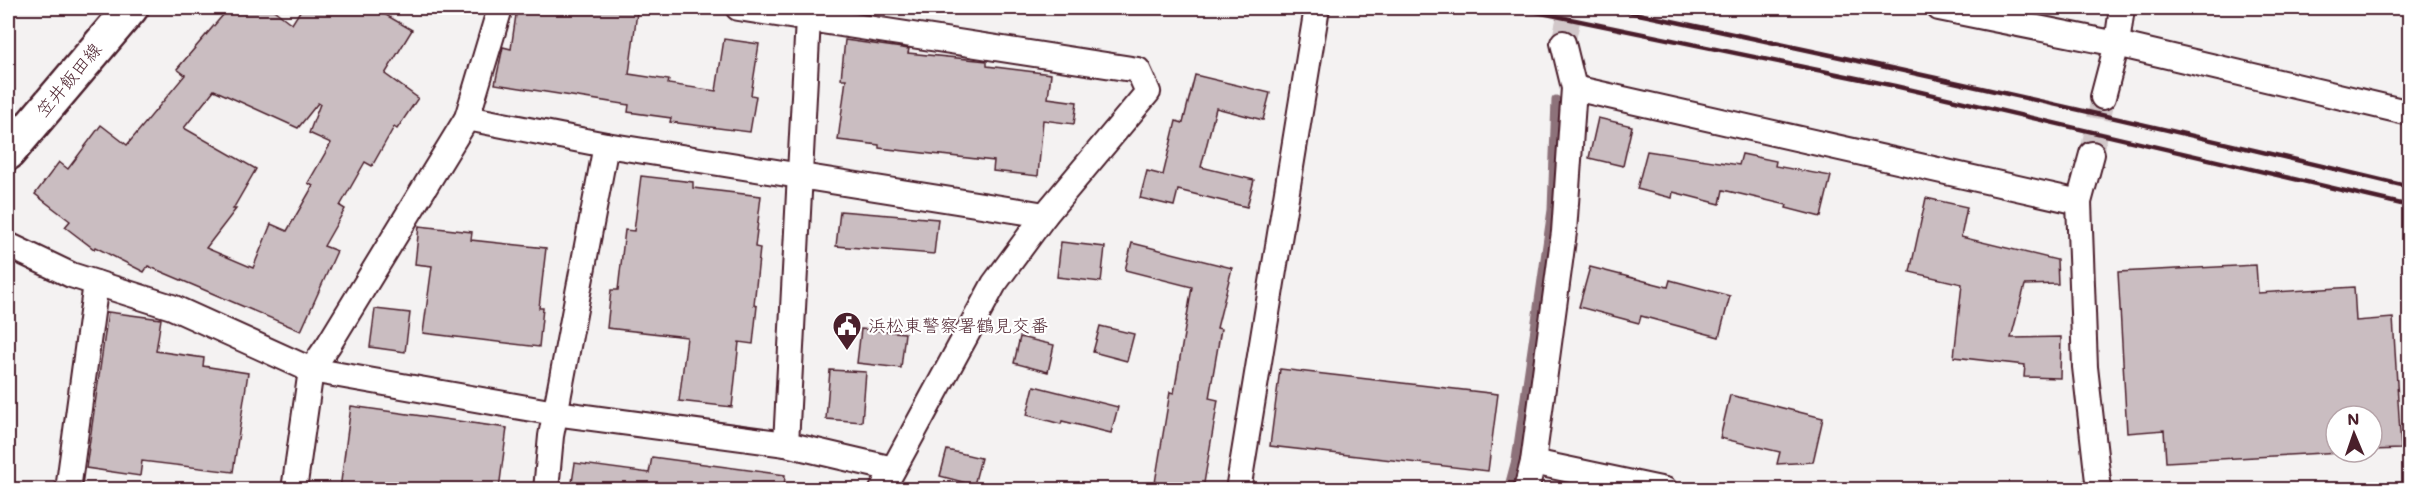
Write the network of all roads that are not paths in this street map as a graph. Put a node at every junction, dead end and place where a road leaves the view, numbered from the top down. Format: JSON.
{"nodes":[{"id":1,"x":131,"y":8,"type":"edge"},
{"id":2,"x":500,"y":8,"type":"edge"},
{"id":3,"x":738,"y":8,"type":"edge"},
{"id":4,"x":1317,"y":8,"type":"edge"},
{"id":5,"x":1939,"y":8,"type":"edge"},
{"id":6,"x":2122,"y":8,"type":"edge"},
{"id":7,"x":808,"y":19,"type":"junction"},
{"id":8,"x":1563,"y":43,"type":"tunnel mouth"},
{"id":9,"x":2117,"y":44,"type":"junction"},
{"id":10,"x":1574,"y":88,"type":"junction"},
{"id":11,"x":2103,"y":97,"type":"tunnel mouth"},
{"id":12,"x":2409,"y":113,"type":"edge"},
{"id":13,"x":467,"y":118,"type":"junction"},
{"id":14,"x":606,"y":145,"type":"junction"},
{"id":15,"x":8,"y":153,"type":"edge"},
{"id":16,"x":2092,"y":154,"type":"tunnel mouth"},
{"id":17,"x":799,"y":175,"type":"junction"},
{"id":18,"x":2079,"y":202,"type":"junction"},
{"id":19,"x":1045,"y":214,"type":"junction"},
{"id":20,"x":8,"y":245,"type":"edge"},
{"id":21,"x":96,"y":283,"type":"junction"},
{"id":22,"x":311,"y":370,"type":"junction"},
{"id":23,"x":555,"y":413,"type":"junction"},
{"id":24,"x":786,"y":444,"type":"junction"},
{"id":25,"x":1533,"y":462,"type":"junction"},
{"id":26,"x":887,"y":479,"type":"edge"},
{"id":27,"x":68,"y":489,"type":"edge"},
{"id":28,"x":294,"y":489,"type":"edge"},
{"id":29,"x":546,"y":489,"type":"edge"},
{"id":30,"x":1238,"y":489,"type":"edge"},
{"id":31,"x":1526,"y":489,"type":"edge"},
{"id":32,"x":1665,"y":489,"type":"edge"},
{"id":33,"x":2099,"y":489,"type":"edge"}],
"edges":[{"from":1,"to":15,"type":"main road","name":"笠井飯田線"},
{"from":2,"to":13,"type":"street"},
{"from":3,"to":7,"type":"street"},
{"from":4,"to":30,"type":"street"},
{"from":5,"to":9,"type":"street"},
{"from":6,"to":9,"type":"street"},
{"from":7,"to":17,"type":"street"},
{"from":7,"to":19,"type":"street"},
{"from":8,"to":10,"type":"street"},
{"from":9,"to":11,"type":"street"},
{"from":9,"to":12,"type":"street"},
{"from":10,"to":18,"type":"street"},
{"from":10,"to":25,"type":"street"},
{"from":13,"to":14,"type":"street"},
{"from":13,"to":22,"type":"street"},
{"from":14,"to":17,"type":"street"},
{"from":14,"to":23,"type":"street"},
{"from":16,"to":18,"type":"street"},
{"from":17,"to":19,"type":"street"},
{"from":17,"to":24,"type":"street"},
{"from":18,"to":33,"type":"street"},
{"from":19,"to":26,"type":"street"},
{"from":20,"to":21,"type":"street"},
{"from":21,"to":22,"type":"street"},
{"from":21,"to":27,"type":"street"},
{"from":22,"to":23,"type":"street"},
{"from":22,"to":28,"type":"street"},
{"from":23,"to":24,"type":"street"},
{"from":23,"to":29,"type":"street"},
{"from":24,"to":26,"type":"street"},
{"from":25,"to":31,"type":"street"},
{"from":25,"to":32,"type":"street"}]}
